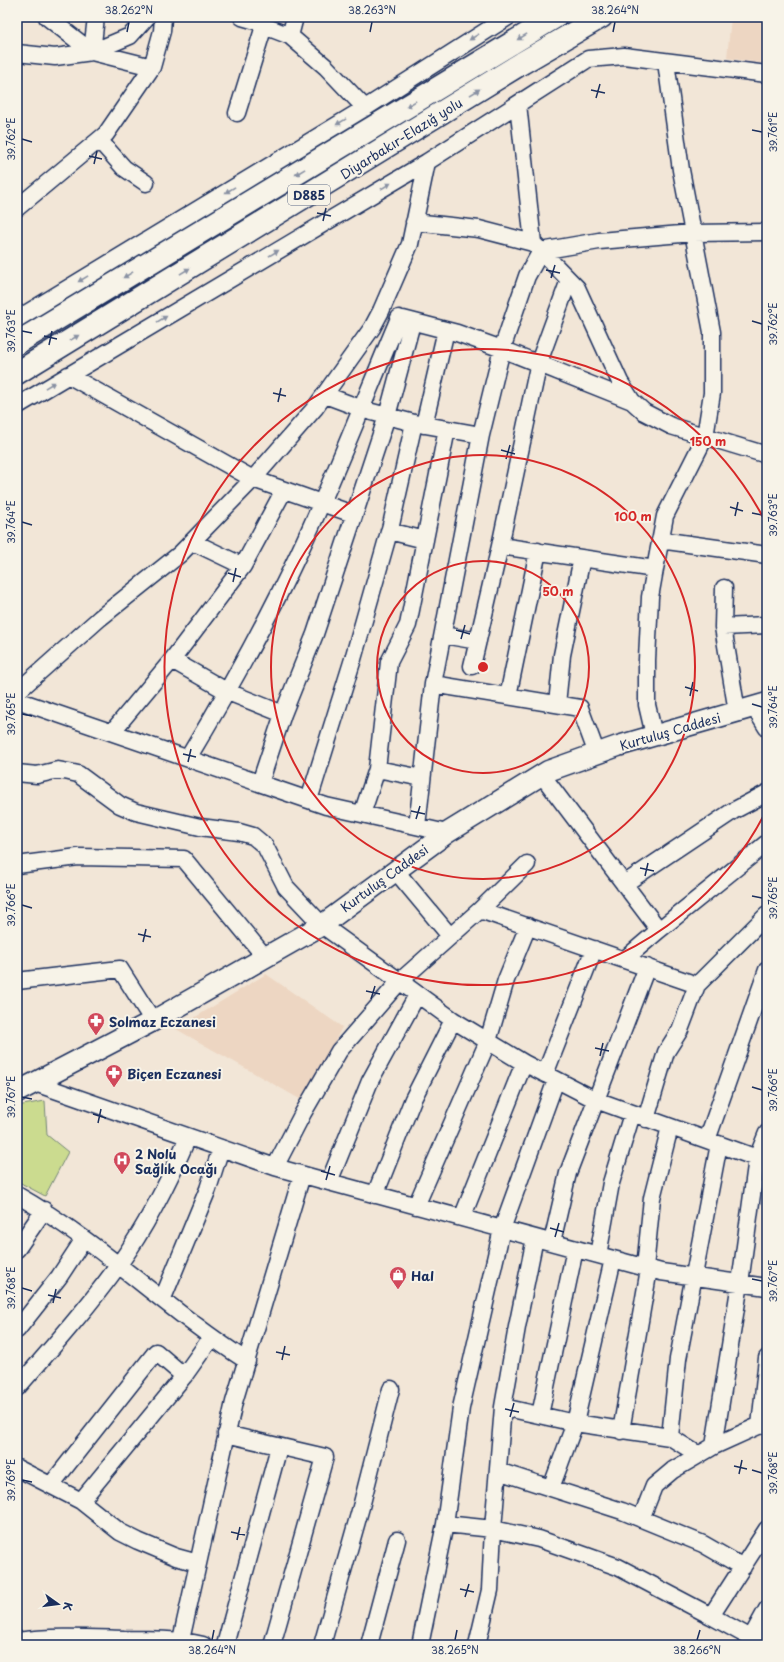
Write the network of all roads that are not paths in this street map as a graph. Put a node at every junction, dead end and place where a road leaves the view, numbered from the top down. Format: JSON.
{"nodes":[{"id":1,"x":47,"y":17,"type":"edge"},
{"id":2,"x":96,"y":17,"type":"edge"},
{"id":3,"x":147,"y":17,"type":"edge"},
{"id":4,"x":163,"y":17,"type":"edge"},
{"id":5,"x":242,"y":17,"type":"edge"},
{"id":6,"x":295,"y":17,"type":"edge"},
{"id":7,"x":508,"y":17,"type":"edge"},
{"id":8,"x":555,"y":17,"type":"edge"},
{"id":9,"x":601,"y":17,"type":"edge"},
{"id":10,"x":264,"y":26,"type":"junction"},
{"id":11,"x":290,"y":36,"type":"junction"},
{"id":12,"x":92,"y":52,"type":"junction"},
{"id":13,"x":17,"y":53,"type":"edge"},
{"id":14,"x":666,"y":62,"type":"junction"},
{"id":15,"x":152,"y":67,"type":"junction"},
{"id":16,"x":767,"y":74,"type":"edge"},
{"id":17,"x":518,"y":104,"type":"junction"},
{"id":18,"x":365,"y":108,"type":"junction"},
{"id":19,"x":237,"y":113,"type":"dead end"},
{"id":20,"x":99,"y":140,"type":"junction"},
{"id":21,"x":427,"y":162,"type":"junction"},
{"id":22,"x":146,"y":183,"type":"dead end"},
{"id":23,"x":17,"y":208,"type":"edge"},
{"id":24,"x":414,"y":222,"type":"junction"},
{"id":25,"x":767,"y":232,"type":"edge"},
{"id":26,"x":693,"y":233,"type":"junction"},
{"id":27,"x":537,"y":247,"type":"junction"},
{"id":28,"x":569,"y":280,"type":"junction"},
{"id":29,"x":381,"y":311,"type":"junction"},
{"id":30,"x":17,"y":319,"type":"edge"},
{"id":31,"x":405,"y":320,"type":"junction"},
{"id":32,"x":446,"y":330,"type":"junction"},
{"id":33,"x":17,"y":342,"type":"edge"},
{"id":34,"x":502,"y":349,"type":"junction"},
{"id":35,"x":538,"y":362,"type":"junction"},
{"id":36,"x":17,"y":373,"type":"edge"},
{"id":37,"x":68,"y":375,"type":"junction"},
{"id":38,"x":325,"y":395,"type":"junction"},
{"id":39,"x":632,"y":401,"type":"junction"},
{"id":40,"x":17,"y":406,"type":"edge"},
{"id":41,"x":361,"y":409,"type":"junction"},
{"id":42,"x":386,"y":416,"type":"junction"},
{"id":43,"x":419,"y":424,"type":"junction"},
{"id":44,"x":447,"y":429,"type":"junction"},
{"id":45,"x":481,"y":435,"type":"junction"},
{"id":46,"x":705,"y":437,"type":"junction"},
{"id":47,"x":767,"y":455,"type":"edge"},
{"id":48,"x":253,"y":479,"type":"junction"},
{"id":49,"x":284,"y":490,"type":"junction"},
{"id":50,"x":320,"y":503,"type":"junction"},
{"id":51,"x":353,"y":514,"type":"junction"},
{"id":52,"x":389,"y":531,"type":"junction"},
{"id":53,"x":425,"y":540,"type":"junction"},
{"id":54,"x":660,"y":540,"type":"junction"},
{"id":55,"x":193,"y":542,"type":"junction"},
{"id":56,"x":500,"y":546,"type":"junction"},
{"id":57,"x":538,"y":551,"type":"junction"},
{"id":58,"x":767,"y":555,"type":"edge"},
{"id":59,"x":582,"y":558,"type":"junction"},
{"id":60,"x":243,"y":566,"type":"junction"},
{"id":61,"x":655,"y":569,"type":"junction"},
{"id":62,"x":724,"y":588,"type":"dead end"},
{"id":63,"x":767,"y":625,"type":"edge"},
{"id":64,"x":723,"y":627,"type":"junction"},
{"id":65,"x":443,"y":635,"type":"junction"},
{"id":66,"x":478,"y":641,"type":"junction"},
{"id":67,"x":172,"y":660,"type":"junction"},
{"id":68,"x":472,"y":666,"type":"dead end"},
{"id":69,"x":434,"y":684,"type":"junction"},
{"id":70,"x":17,"y":692,"type":"edge"},
{"id":71,"x":228,"y":692,"type":"junction"},
{"id":72,"x":508,"y":696,"type":"junction"},
{"id":73,"x":17,"y":700,"type":"edge"},
{"id":74,"x":557,"y":704,"type":"junction"},
{"id":75,"x":753,"y":707,"type":"edge"},
{"id":76,"x":283,"y":714,"type":"junction"},
{"id":77,"x":767,"y":728,"type":"edge"},
{"id":78,"x":112,"y":732,"type":"junction"},
{"id":79,"x":654,"y":735,"type":"junction"},
{"id":80,"x":597,"y":754,"type":"junction"},
{"id":81,"x":188,"y":758,"type":"junction"},
{"id":82,"x":377,"y":769,"type":"junction"},
{"id":83,"x":17,"y":773,"type":"edge"},
{"id":84,"x":542,"y":775,"type":"junction"},
{"id":85,"x":422,"y":778,"type":"junction"},
{"id":86,"x":260,"y":783,"type":"junction"},
{"id":87,"x":767,"y":792,"type":"edge"},
{"id":88,"x":309,"y":800,"type":"junction"},
{"id":89,"x":362,"y":814,"type":"junction"},
{"id":90,"x":417,"y":826,"type":"junction"},
{"id":91,"x":447,"y":832,"type":"junction"},
{"id":92,"x":767,"y":844,"type":"edge"},
{"id":93,"x":527,"y":864,"type":"dead end"},
{"id":94,"x":17,"y":865,"type":"edge"},
{"id":95,"x":395,"y":870,"type":"junction"},
{"id":96,"x":624,"y":884,"type":"junction"},
{"id":97,"x":480,"y":910,"type":"junction"},
{"id":98,"x":767,"y":915,"type":"edge"},
{"id":99,"x":322,"y":925,"type":"junction"},
{"id":100,"x":528,"y":926,"type":"junction"},
{"id":101,"x":659,"y":930,"type":"junction"},
{"id":102,"x":450,"y":936,"type":"junction"},
{"id":103,"x":594,"y":949,"type":"junction"},
{"id":104,"x":265,"y":957,"type":"junction"},
{"id":105,"x":625,"y":959,"type":"junction"},
{"id":106,"x":647,"y":967,"type":"junction"},
{"id":107,"x":767,"y":970,"type":"edge"},
{"id":108,"x":17,"y":981,"type":"edge"},
{"id":109,"x":399,"y":982,"type":"junction"},
{"id":110,"x":697,"y":985,"type":"junction"},
{"id":111,"x":417,"y":995,"type":"junction"},
{"id":112,"x":153,"y":1020,"type":"junction"},
{"id":113,"x":453,"y":1020,"type":"junction"},
{"id":114,"x":488,"y":1041,"type":"junction"},
{"id":115,"x":524,"y":1063,"type":"junction"},
{"id":116,"x":551,"y":1077,"type":"junction"},
{"id":117,"x":34,"y":1083,"type":"junction"},
{"id":118,"x":17,"y":1092,"type":"edge"},
{"id":119,"x":596,"y":1100,"type":"junction"},
{"id":120,"x":639,"y":1116,"type":"junction"},
{"id":121,"x":670,"y":1127,"type":"junction"},
{"id":122,"x":767,"y":1133,"type":"edge"},
{"id":123,"x":188,"y":1137,"type":"junction"},
{"id":124,"x":713,"y":1142,"type":"junction"},
{"id":125,"x":221,"y":1148,"type":"junction"},
{"id":126,"x":762,"y":1159,"type":"edge"},
{"id":127,"x":275,"y":1167,"type":"junction"},
{"id":128,"x":302,"y":1175,"type":"junction"},
{"id":129,"x":329,"y":1182,"type":"junction"},
{"id":130,"x":17,"y":1195,"type":"edge"},
{"id":131,"x":375,"y":1195,"type":"junction"},
{"id":132,"x":416,"y":1206,"type":"junction"},
{"id":133,"x":44,"y":1210,"type":"junction"},
{"id":134,"x":462,"y":1218,"type":"junction"},
{"id":135,"x":502,"y":1229,"type":"junction"},
{"id":136,"x":535,"y":1238,"type":"junction"},
{"id":137,"x":84,"y":1239,"type":"junction"},
{"id":138,"x":552,"y":1242,"type":"junction"},
{"id":139,"x":17,"y":1249,"type":"edge"},
{"id":140,"x":575,"y":1249,"type":"junction"},
{"id":141,"x":606,"y":1257,"type":"junction"},
{"id":142,"x":119,"y":1264,"type":"junction"},
{"id":143,"x":647,"y":1268,"type":"junction"},
{"id":144,"x":693,"y":1276,"type":"junction"},
{"id":145,"x":740,"y":1283,"type":"junction"},
{"id":146,"x":767,"y":1287,"type":"edge"},
{"id":147,"x":162,"y":1298,"type":"junction"},
{"id":148,"x":17,"y":1330,"type":"edge"},
{"id":149,"x":211,"y":1338,"type":"junction"},
{"id":150,"x":767,"y":1358,"type":"edge"},
{"id":151,"x":247,"y":1360,"type":"junction"},
{"id":152,"x":184,"y":1376,"type":"junction"},
{"id":153,"x":17,"y":1388,"type":"edge"},
{"id":154,"x":391,"y":1388,"type":"dead end"},
{"id":155,"x":503,"y":1407,"type":"junction"},
{"id":156,"x":540,"y":1415,"type":"junction"},
{"id":157,"x":575,"y":1423,"type":"junction"},
{"id":158,"x":763,"y":1424,"type":"edge"},
{"id":159,"x":621,"y":1431,"type":"junction"},
{"id":160,"x":226,"y":1434,"type":"junction"},
{"id":161,"x":670,"y":1437,"type":"junction"},
{"id":162,"x":714,"y":1446,"type":"junction"},
{"id":163,"x":279,"y":1447,"type":"junction"},
{"id":164,"x":699,"y":1455,"type":"junction"},
{"id":165,"x":17,"y":1468,"type":"edge"},
{"id":166,"x":498,"y":1471,"type":"junction"},
{"id":167,"x":51,"y":1485,"type":"junction"},
{"id":168,"x":551,"y":1488,"type":"junction"},
{"id":169,"x":81,"y":1501,"type":"junction"},
{"id":170,"x":640,"y":1519,"type":"junction"},
{"id":171,"x":445,"y":1524,"type":"junction"},
{"id":172,"x":493,"y":1529,"type":"junction"},
{"id":173,"x":767,"y":1529,"type":"edge"},
{"id":174,"x":397,"y":1540,"type":"dead end"},
{"id":175,"x":198,"y":1563,"type":"junction"},
{"id":176,"x":743,"y":1567,"type":"junction"},
{"id":177,"x":767,"y":1609,"type":"edge"},
{"id":178,"x":711,"y":1616,"type":"junction"},
{"id":179,"x":181,"y":1640,"type":"junction"},
{"id":180,"x":69,"y":1641,"type":"edge"},
{"id":181,"x":20,"y":1642,"type":"edge"},
{"id":182,"x":161,"y":1642,"type":"edge"},
{"id":183,"x":758,"y":1642,"type":"edge"},
{"id":184,"x":203,"y":1645,"type":"edge"},
{"id":185,"x":225,"y":1645,"type":"edge"},
{"id":186,"x":272,"y":1645,"type":"edge"},
{"id":187,"x":322,"y":1645,"type":"edge"},
{"id":188,"x":369,"y":1645,"type":"edge"},
{"id":189,"x":420,"y":1645,"type":"edge"},
{"id":190,"x":477,"y":1645,"type":"edge"}],
"edges":[{"from":1,"to":12,"type":"street"},
{"from":2,"to":12,"type":"street"},
{"from":3,"to":12,"type":"street"},
{"from":4,"to":15,"type":"street"},
{"from":5,"to":10,"type":"street"},
{"from":6,"to":11,"type":"street"},
{"from":7,"to":18,"type":"street","one_way":true},
{"from":8,"to":33,"type":"highway","name":"Diyarbakır-Elazığ yolu","number":"D885","one_way":true},
{"from":36,"to":9,"type":"highway","name":"Diyarbakır-Elazığ yolu","number":"D885","one_way":true},
{"from":10,"to":11,"type":"street"},
{"from":10,"to":19,"type":"street"},
{"from":11,"to":18,"type":"street"},
{"from":12,"to":13,"type":"street"},
{"from":12,"to":15,"type":"street"},
{"from":14,"to":16,"type":"street"},
{"from":14,"to":17,"type":"street"},
{"from":14,"to":26,"type":"street"},
{"from":15,"to":20,"type":"street"},
{"from":17,"to":21,"type":"street"},
{"from":17,"to":27,"type":"street"},
{"from":18,"to":30,"type":"street","one_way":true},
{"from":20,"to":22,"type":"street"},
{"from":20,"to":23,"type":"street"},
{"from":21,"to":24,"type":"street"},
{"from":37,"to":21,"type":"street","one_way":true},
{"from":24,"to":27,"type":"street"},
{"from":24,"to":29,"type":"street"},
{"from":25,"to":26,"type":"street"},
{"from":26,"to":27,"type":"street"},
{"from":26,"to":46,"type":"street"},
{"from":27,"to":28,"type":"street"},
{"from":27,"to":34,"type":"street"},
{"from":28,"to":35,"type":"street"},
{"from":28,"to":39,"type":"street"},
{"from":29,"to":31,"type":"street"},
{"from":29,"to":38,"type":"street"},
{"from":31,"to":32,"type":"street"},
{"from":31,"to":41,"type":"street"},
{"from":31,"to":42,"type":"street"},
{"from":32,"to":34,"type":"street"},
{"from":32,"to":43,"type":"street"},
{"from":34,"to":35,"type":"street"},
{"from":34,"to":45,"type":"street"},
{"from":35,"to":39,"type":"street"},
{"from":35,"to":56,"type":"street"},
{"from":40,"to":37,"type":"street","one_way":true},
{"from":37,"to":48,"type":"street"},
{"from":38,"to":41,"type":"street"},
{"from":38,"to":48,"type":"street"},
{"from":39,"to":46,"type":"street"},
{"from":41,"to":42,"type":"street"},
{"from":41,"to":50,"type":"street"},
{"from":42,"to":43,"type":"street"},
{"from":42,"to":51,"type":"street"},
{"from":43,"to":44,"type":"street"},
{"from":43,"to":52,"type":"street"},
{"from":44,"to":45,"type":"street"},
{"from":44,"to":53,"type":"street"},
{"from":45,"to":65,"type":"street"},
{"from":46,"to":47,"type":"street"},
{"from":46,"to":54,"type":"street"},
{"from":48,"to":49,"type":"street"},
{"from":48,"to":55,"type":"street"},
{"from":49,"to":50,"type":"street"},
{"from":49,"to":60,"type":"street"},
{"from":50,"to":51,"type":"street"},
{"from":50,"to":71,"type":"street"},
{"from":51,"to":76,"type":"street"},
{"from":52,"to":53,"type":"street"},
{"from":52,"to":88,"type":"street"},
{"from":53,"to":82,"type":"street"},
{"from":54,"to":58,"type":"street"},
{"from":54,"to":61,"type":"street"},
{"from":55,"to":60,"type":"street"},
{"from":55,"to":70,"type":"street"},
{"from":56,"to":57,"type":"street"},
{"from":56,"to":66,"type":"street"},
{"from":57,"to":59,"type":"street"},
{"from":57,"to":72,"type":"street"},
{"from":59,"to":61,"type":"street"},
{"from":59,"to":74,"type":"street"},
{"from":60,"to":67,"type":"street"},
{"from":61,"to":79,"type":"street"},
{"from":62,"to":64,"type":"street"},
{"from":63,"to":64,"type":"street"},
{"from":64,"to":75,"type":"street"},
{"from":65,"to":66,"type":"street"},
{"from":65,"to":69,"type":"street"},
{"from":66,"to":68,"type":"street"},
{"from":67,"to":71,"type":"street"},
{"from":67,"to":78,"type":"street"},
{"from":69,"to":72,"type":"street"},
{"from":69,"to":85,"type":"street"},
{"from":71,"to":76,"type":"street"},
{"from":71,"to":81,"type":"street"},
{"from":72,"to":74,"type":"street"},
{"from":73,"to":78,"type":"street"},
{"from":74,"to":80,"type":"street"},
{"from":75,"to":77,"type":"street"},
{"from":75,"to":79,"type":"main road","name":"Kurtuluş Caddesi"},
{"from":76,"to":86,"type":"street"},
{"from":78,"to":81,"type":"street"},
{"from":79,"to":80,"type":"main road","name":"Kurtuluş Caddesi"},
{"from":80,"to":84,"type":"main road","name":"Kurtuluş Caddesi"},
{"from":81,"to":86,"type":"street"},
{"from":82,"to":85,"type":"street"},
{"from":82,"to":89,"type":"street"},
{"from":83,"to":99,"type":"street"},
{"from":84,"to":91,"type":"main road","name":"Kurtuluş Caddesi"},
{"from":84,"to":96,"type":"street"},
{"from":85,"to":90,"type":"street"},
{"from":86,"to":88,"type":"street"},
{"from":87,"to":96,"type":"street"},
{"from":88,"to":89,"type":"street"},
{"from":89,"to":90,"type":"street"},
{"from":90,"to":91,"type":"street"},
{"from":91,"to":95,"type":"main road","name":"Kurtuluş Caddesi"},
{"from":92,"to":101,"type":"street"},
{"from":93,"to":97,"type":"street"},
{"from":94,"to":104,"type":"street"},
{"from":95,"to":99,"type":"main road","name":"Kurtuluş Caddesi"},
{"from":95,"to":102,"type":"street"},
{"from":96,"to":101,"type":"street"},
{"from":97,"to":100,"type":"street"},
{"from":97,"to":102,"type":"street"},
{"from":98,"to":110,"type":"street"},
{"from":99,"to":104,"type":"main road","name":"Kurtuluş Caddesi"},
{"from":99,"to":109,"type":"street"},
{"from":100,"to":103,"type":"street"},
{"from":100,"to":114,"type":"street"},
{"from":101,"to":105,"type":"street"},
{"from":102,"to":109,"type":"street"},
{"from":103,"to":105,"type":"street"},
{"from":103,"to":116,"type":"street"},
{"from":104,"to":112,"type":"main road","name":"Kurtuluş Caddesi"},
{"from":105,"to":106,"type":"street"},
{"from":106,"to":110,"type":"street"},
{"from":106,"to":119,"type":"street"},
{"from":107,"to":124,"type":"street"},
{"from":108,"to":112,"type":"street"},
{"from":109,"to":111,"type":"street"},
{"from":109,"to":127,"type":"street"},
{"from":110,"to":120,"type":"street"},
{"from":111,"to":113,"type":"street"},
{"from":111,"to":129,"type":"street"},
{"from":112,"to":117,"type":"main road","name":"Kurtuluş Caddesi"},
{"from":113,"to":114,"type":"street"},
{"from":113,"to":131,"type":"street"},
{"from":114,"to":115,"type":"street"},
{"from":114,"to":132,"type":"street"},
{"from":115,"to":116,"type":"street"},
{"from":115,"to":134,"type":"street"},
{"from":116,"to":119,"type":"street"},
{"from":116,"to":135,"type":"street"},
{"from":117,"to":118,"type":"main road","name":"Kurtuluş Caddesi"},
{"from":117,"to":123,"type":"street"},
{"from":119,"to":120,"type":"street"},
{"from":119,"to":138,"type":"street"},
{"from":120,"to":121,"type":"street"},
{"from":120,"to":141,"type":"street"},
{"from":121,"to":124,"type":"street"},
{"from":121,"to":143,"type":"street"},
{"from":122,"to":126,"type":"street"},
{"from":123,"to":125,"type":"street"},
{"from":123,"to":142,"type":"street"},
{"from":124,"to":126,"type":"street"},
{"from":124,"to":144,"type":"street"},
{"from":125,"to":127,"type":"street"},
{"from":125,"to":147,"type":"street"},
{"from":126,"to":145,"type":"street"},
{"from":127,"to":128,"type":"street"},
{"from":128,"to":129,"type":"street"},
{"from":128,"to":151,"type":"street"},
{"from":129,"to":131,"type":"street"},
{"from":130,"to":133,"type":"street"},
{"from":131,"to":132,"type":"street"},
{"from":132,"to":134,"type":"street"},
{"from":133,"to":137,"type":"street"},
{"from":133,"to":139,"type":"street"},
{"from":134,"to":135,"type":"street"},
{"from":135,"to":136,"type":"street"},
{"from":135,"to":171,"type":"street"},
{"from":136,"to":138,"type":"street"},
{"from":136,"to":155,"type":"street"},
{"from":137,"to":142,"type":"street"},
{"from":137,"to":148,"type":"street"},
{"from":138,"to":140,"type":"street"},
{"from":140,"to":141,"type":"street"},
{"from":140,"to":156,"type":"street"},
{"from":141,"to":143,"type":"street"},
{"from":141,"to":157,"type":"street"},
{"from":142,"to":147,"type":"street"},
{"from":142,"to":153,"type":"street"},
{"from":143,"to":144,"type":"street"},
{"from":143,"to":159,"type":"street"},
{"from":144,"to":145,"type":"street"},
{"from":144,"to":161,"type":"street"},
{"from":145,"to":146,"type":"street"},
{"from":145,"to":162,"type":"street"},
{"from":147,"to":149,"type":"street"},
{"from":149,"to":151,"type":"street"},
{"from":149,"to":152,"type":"street"},
{"from":150,"to":158,"type":"street"},
{"from":151,"to":160,"type":"street"},
{"from":152,"to":167,"type":"street"},
{"from":152,"to":169,"type":"street"},
{"from":154,"to":187,"type":"street"},
{"from":155,"to":156,"type":"street"},
{"from":155,"to":166,"type":"street"},
{"from":156,"to":157,"type":"street"},
{"from":157,"to":159,"type":"street"},
{"from":157,"to":168,"type":"street"},
{"from":158,"to":162,"type":"street"},
{"from":159,"to":161,"type":"street"},
{"from":160,"to":163,"type":"street"},
{"from":160,"to":175,"type":"street"},
{"from":161,"to":164,"type":"street"},
{"from":162,"to":164,"type":"street"},
{"from":163,"to":185,"type":"street"},
{"from":163,"to":186,"type":"street"},
{"from":164,"to":170,"type":"street"},
{"from":165,"to":167,"type":"street"},
{"from":166,"to":168,"type":"street"},
{"from":166,"to":172,"type":"street"},
{"from":167,"to":169,"type":"street"},
{"from":168,"to":170,"type":"street"},
{"from":169,"to":175,"type":"street"},
{"from":170,"to":176,"type":"street"},
{"from":171,"to":172,"type":"street"},
{"from":171,"to":189,"type":"street"},
{"from":172,"to":178,"type":"street"},
{"from":172,"to":190,"type":"street"},
{"from":173,"to":176,"type":"street"},
{"from":174,"to":188,"type":"street"},
{"from":175,"to":179,"type":"street"},
{"from":176,"to":178,"type":"street"},
{"from":177,"to":183,"type":"street"},
{"from":178,"to":183,"type":"street"},
{"from":179,"to":182,"type":"street"},
{"from":179,"to":184,"type":"street"},
{"from":180,"to":181,"type":"street"},
{"from":180,"to":182,"type":"street"}]}
